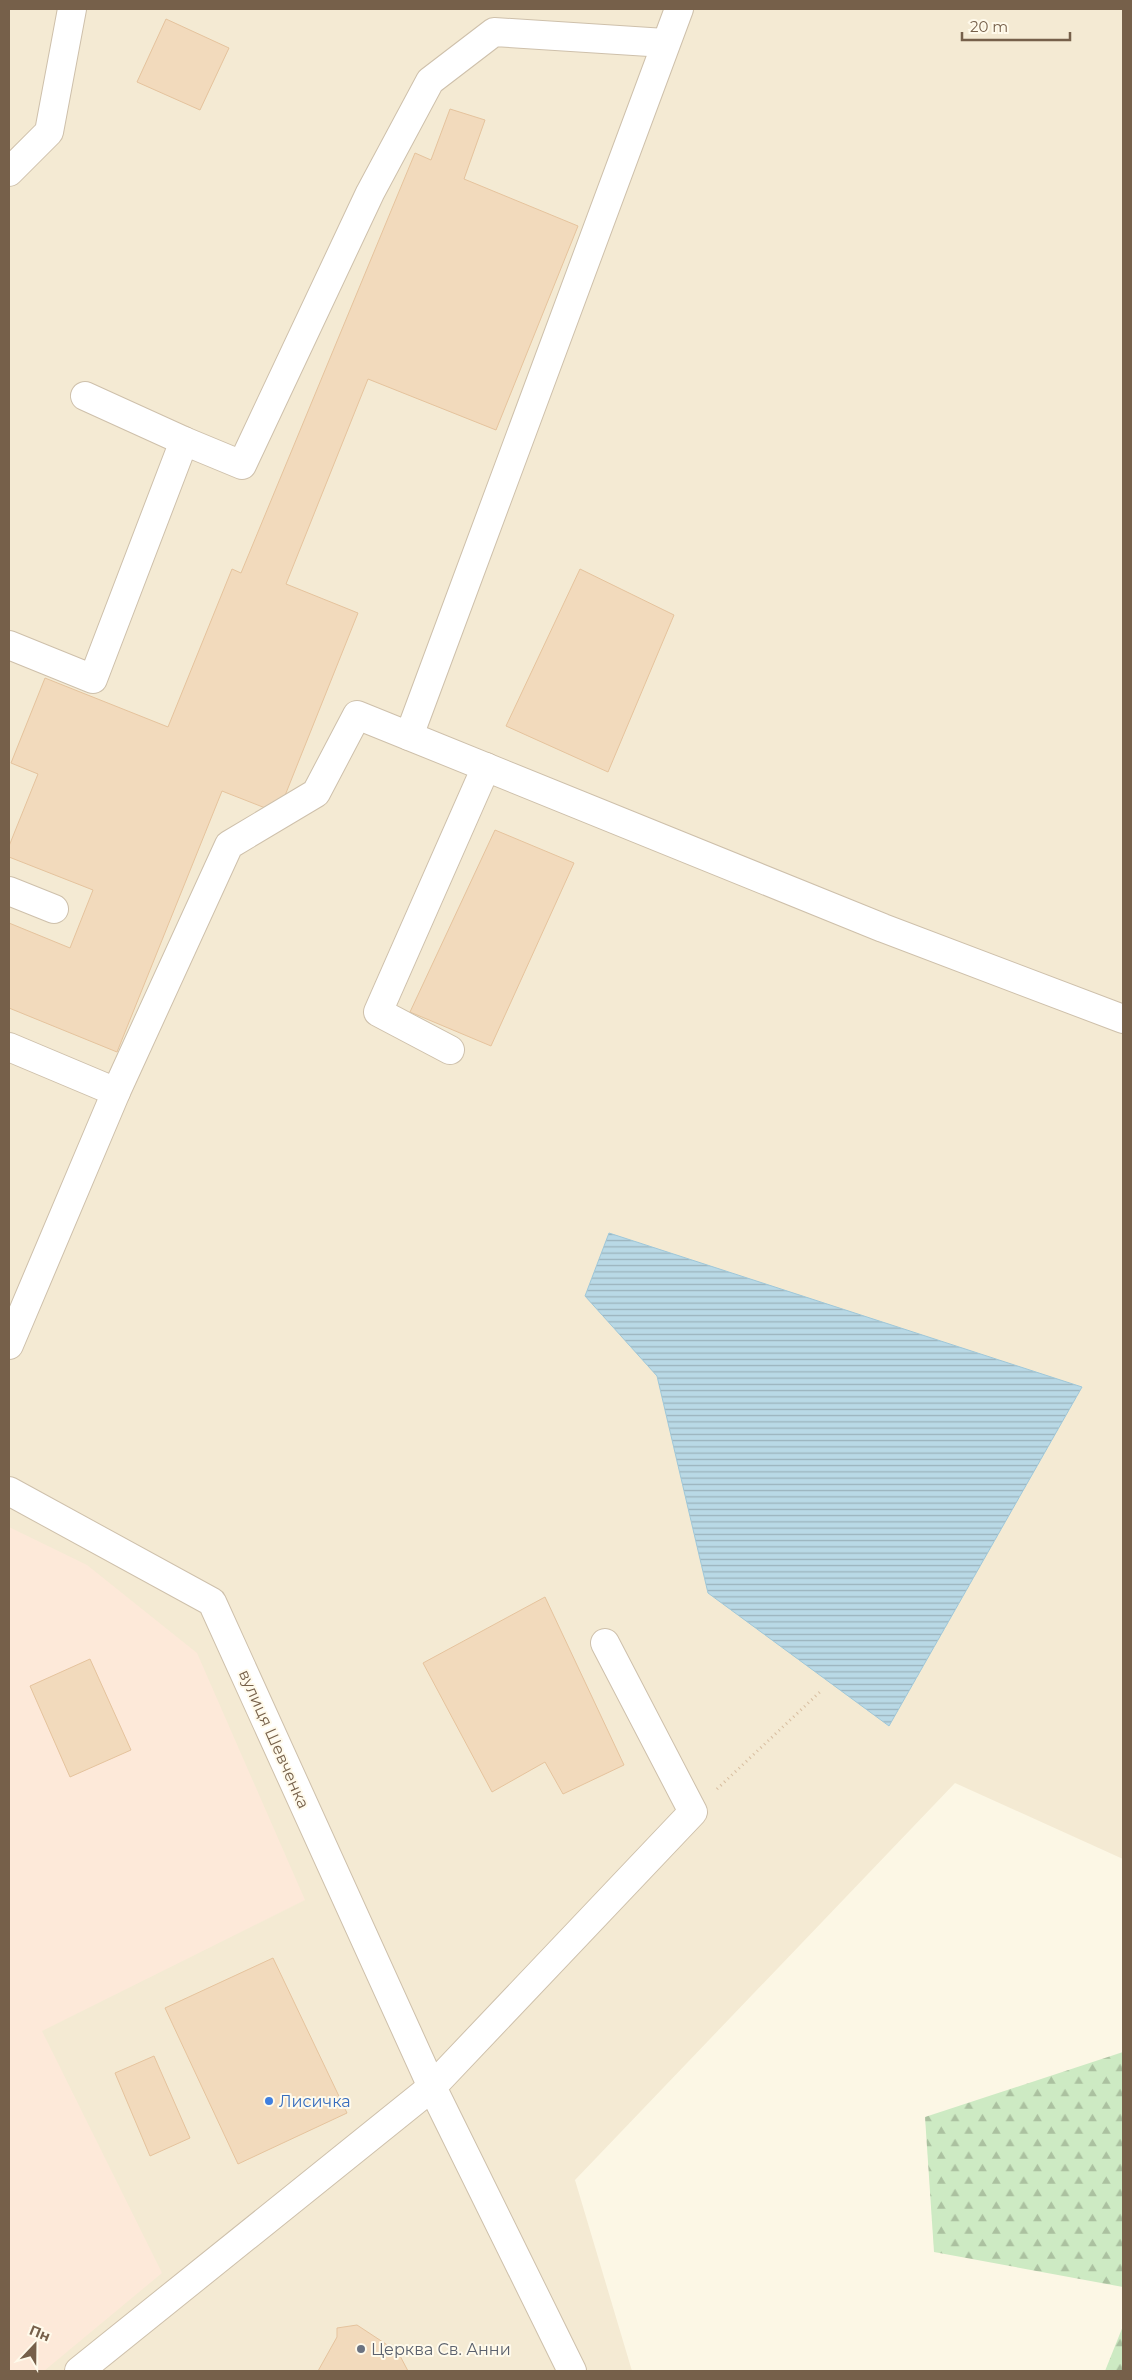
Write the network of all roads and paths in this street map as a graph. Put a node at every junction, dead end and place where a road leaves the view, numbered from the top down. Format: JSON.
{"nodes":[{"id":1,"x":72,"y":9,"type":"edge"},
{"id":2,"x":679,"y":9,"type":"edge"},
{"id":3,"x":665,"y":43,"type":"junction"},
{"id":4,"x":9,"y":172,"type":"edge"},
{"id":5,"x":85,"y":396,"type":"dead end"},
{"id":6,"x":184,"y":441,"type":"junction"},
{"id":7,"x":9,"y":645,"type":"edge"},
{"id":8,"x":409,"y":736,"type":"junction"},
{"id":9,"x":486,"y":767,"type":"junction"},
{"id":10,"x":9,"y":890,"type":"edge"},
{"id":11,"x":54,"y":909,"type":"dead end"},
{"id":12,"x":1123,"y":1020,"type":"edge"},
{"id":13,"x":9,"y":1047,"type":"edge"},
{"id":14,"x":450,"y":1050,"type":"dead end"},
{"id":15,"x":116,"y":1092,"type":"junction"},
{"id":16,"x":9,"y":1344,"type":"edge"},
{"id":17,"x":9,"y":1491,"type":"edge"},
{"id":18,"x":605,"y":1643,"type":"dead end"},
{"id":19,"x":822,"y":1690,"type":"dead end"},
{"id":20,"x":693,"y":1812,"type":"junction"},
{"id":21,"x":432,"y":2087,"type":"junction"},
{"id":22,"x":79,"y":2371,"type":"edge"},
{"id":23,"x":572,"y":2371,"type":"edge"}],
"edges":[{"from":1,"to":4,"type":"street"},
{"from":2,"to":3,"type":"street"},
{"from":3,"to":6,"type":"street"},
{"from":3,"to":8,"type":"street"},
{"from":5,"to":6,"type":"street"},
{"from":6,"to":7,"type":"street"},
{"from":8,"to":9,"type":"street"},
{"from":8,"to":15,"type":"street"},
{"from":9,"to":12,"type":"street"},
{"from":9,"to":14,"type":"street"},
{"from":10,"to":11,"type":"street"},
{"from":13,"to":15,"type":"street"},
{"from":15,"to":16,"type":"street"},
{"from":17,"to":21,"type":"street","name":"вулиця Шевченка"},
{"from":18,"to":20,"type":"street"},
{"from":19,"to":20,"type":"path"},
{"from":20,"to":21,"type":"street"},
{"from":21,"to":22,"type":"street"},
{"from":21,"to":23,"type":"street","name":"вулиця Шевченка"}]}
